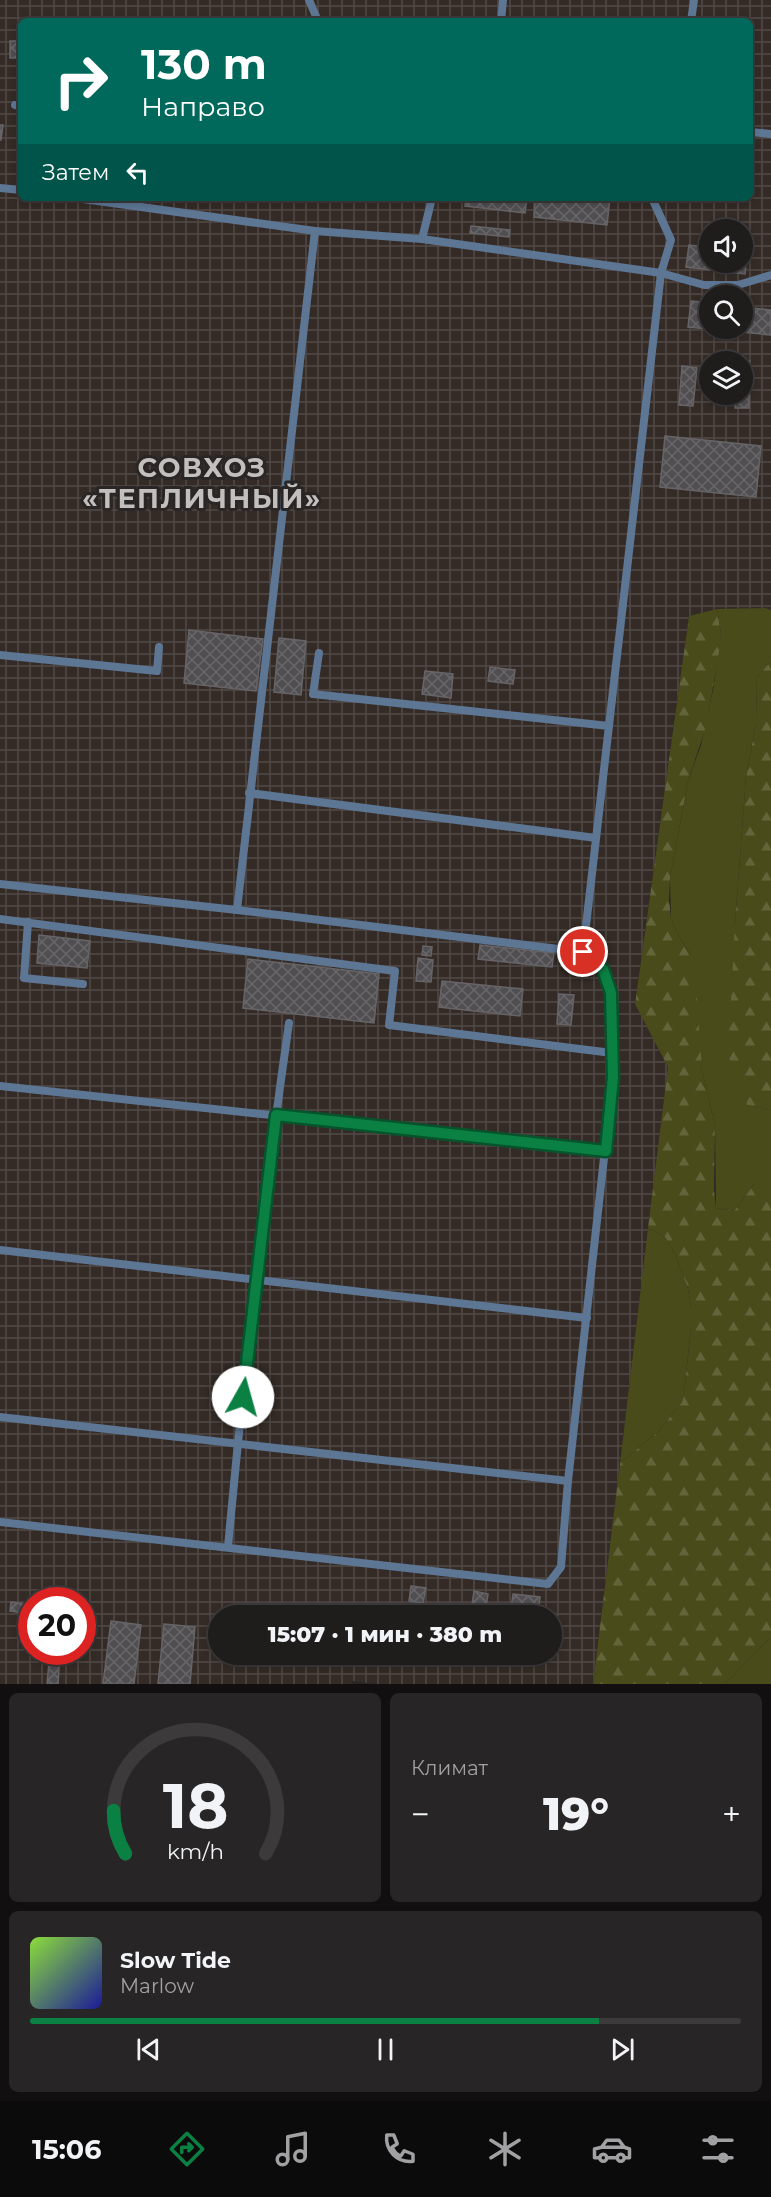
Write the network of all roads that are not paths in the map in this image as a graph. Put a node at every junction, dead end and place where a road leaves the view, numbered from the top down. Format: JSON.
{"nodes":[{"id":1,"x":309,"y":0,"type":"edge"},
{"id":2,"x":503,"y":0,"type":"edge"},
{"id":3,"x":694,"y":0,"type":"edge"},
{"id":4,"x":317,"y":18,"type":"edge"},
{"id":5,"x":501,"y":18,"type":"edge"},
{"id":6,"x":691,"y":18,"type":"edge"},
{"id":7,"x":753,"y":132,"type":"edge"},
{"id":8,"x":771,"y":135,"type":"edge"},
{"id":9,"x":0,"y":188,"type":"edge"},
{"id":10,"x":18,"y":190,"type":"edge"},
{"id":11,"x":98,"y":201,"type":"edge"},
{"id":12,"x":431,"y":201,"type":"edge"},
{"id":13,"x":653,"y":201,"type":"edge"},
{"id":14,"x":315,"y":231,"type":"junction"},
{"id":15,"x":422,"y":239,"type":"junction"},
{"id":16,"x":661,"y":273,"type":"junction"},
{"id":17,"x":771,"y":275,"type":"edge"},
{"id":18,"x":159,"y":647,"type":"dead end"},
{"id":19,"x":319,"y":653,"type":"dead end"},
{"id":20,"x":0,"y":655,"type":"edge"},
{"id":21,"x":609,"y":726,"type":"junction"},
{"id":22,"x":249,"y":793,"type":"junction"},
{"id":23,"x":596,"y":838,"type":"junction"},
{"id":24,"x":0,"y":884,"type":"edge"},
{"id":25,"x":237,"y":910,"type":"junction"},
{"id":26,"x":0,"y":919,"type":"edge"},
{"id":27,"x":28,"y":922,"type":"junction"},
{"id":28,"x":583,"y":952,"type":"junction"},
{"id":29,"x":83,"y":984,"type":"dead end"},
{"id":30,"x":289,"y":1023,"type":"dead end"},
{"id":31,"x":612,"y":1053,"type":"junction"},
{"id":32,"x":0,"y":1086,"type":"edge"},
{"id":33,"x":276,"y":1115,"type":"junction"},
{"id":34,"x":606,"y":1151,"type":"junction"},
{"id":35,"x":0,"y":1250,"type":"edge"},
{"id":36,"x":256,"y":1279,"type":"junction"},
{"id":37,"x":587,"y":1318,"type":"junction"},
{"id":38,"x":0,"y":1417,"type":"edge"},
{"id":39,"x":237,"y":1444,"type":"junction"},
{"id":40,"x":568,"y":1481,"type":"junction"},
{"id":41,"x":0,"y":1522,"type":"edge"},
{"id":42,"x":228,"y":1548,"type":"junction"}],
"edges":[{"from":1,"to":4,"type":"lane"},
{"from":2,"to":5,"type":"lane"},
{"from":3,"to":6,"type":"lane"},
{"from":7,"to":8,"type":"lane"},
{"from":9,"to":10,"type":"lane"},
{"from":11,"to":14,"type":"lane"},
{"from":12,"to":15,"type":"lane"},
{"from":13,"to":16,"type":"lane"},
{"from":14,"to":15,"type":"lane"},
{"from":14,"to":22,"type":"lane"},
{"from":15,"to":16,"type":"lane"},
{"from":16,"to":17,"type":"lane"},
{"from":16,"to":21,"type":"lane"},
{"from":18,"to":20,"type":"lane"},
{"from":19,"to":21,"type":"lane"},
{"from":21,"to":23,"type":"lane"},
{"from":22,"to":23,"type":"lane"},
{"from":22,"to":25,"type":"lane"},
{"from":23,"to":28,"type":"lane"},
{"from":24,"to":25,"type":"lane"},
{"from":25,"to":28,"type":"lane"},
{"from":26,"to":27,"type":"lane"},
{"from":27,"to":29,"type":"lane"},
{"from":27,"to":31,"type":"lane"},
{"from":28,"to":31,"type":"lane"},
{"from":30,"to":33,"type":"lane"},
{"from":31,"to":34,"type":"lane"},
{"from":32,"to":33,"type":"lane"},
{"from":33,"to":34,"type":"lane"},
{"from":33,"to":36,"type":"lane"},
{"from":34,"to":37,"type":"lane"},
{"from":35,"to":36,"type":"lane"},
{"from":36,"to":37,"type":"lane"},
{"from":36,"to":39,"type":"lane"},
{"from":37,"to":40,"type":"lane"},
{"from":38,"to":39,"type":"lane"},
{"from":39,"to":40,"type":"lane"},
{"from":39,"to":42,"type":"lane"},
{"from":40,"to":42,"type":"lane"},
{"from":41,"to":42,"type":"lane"}]}
